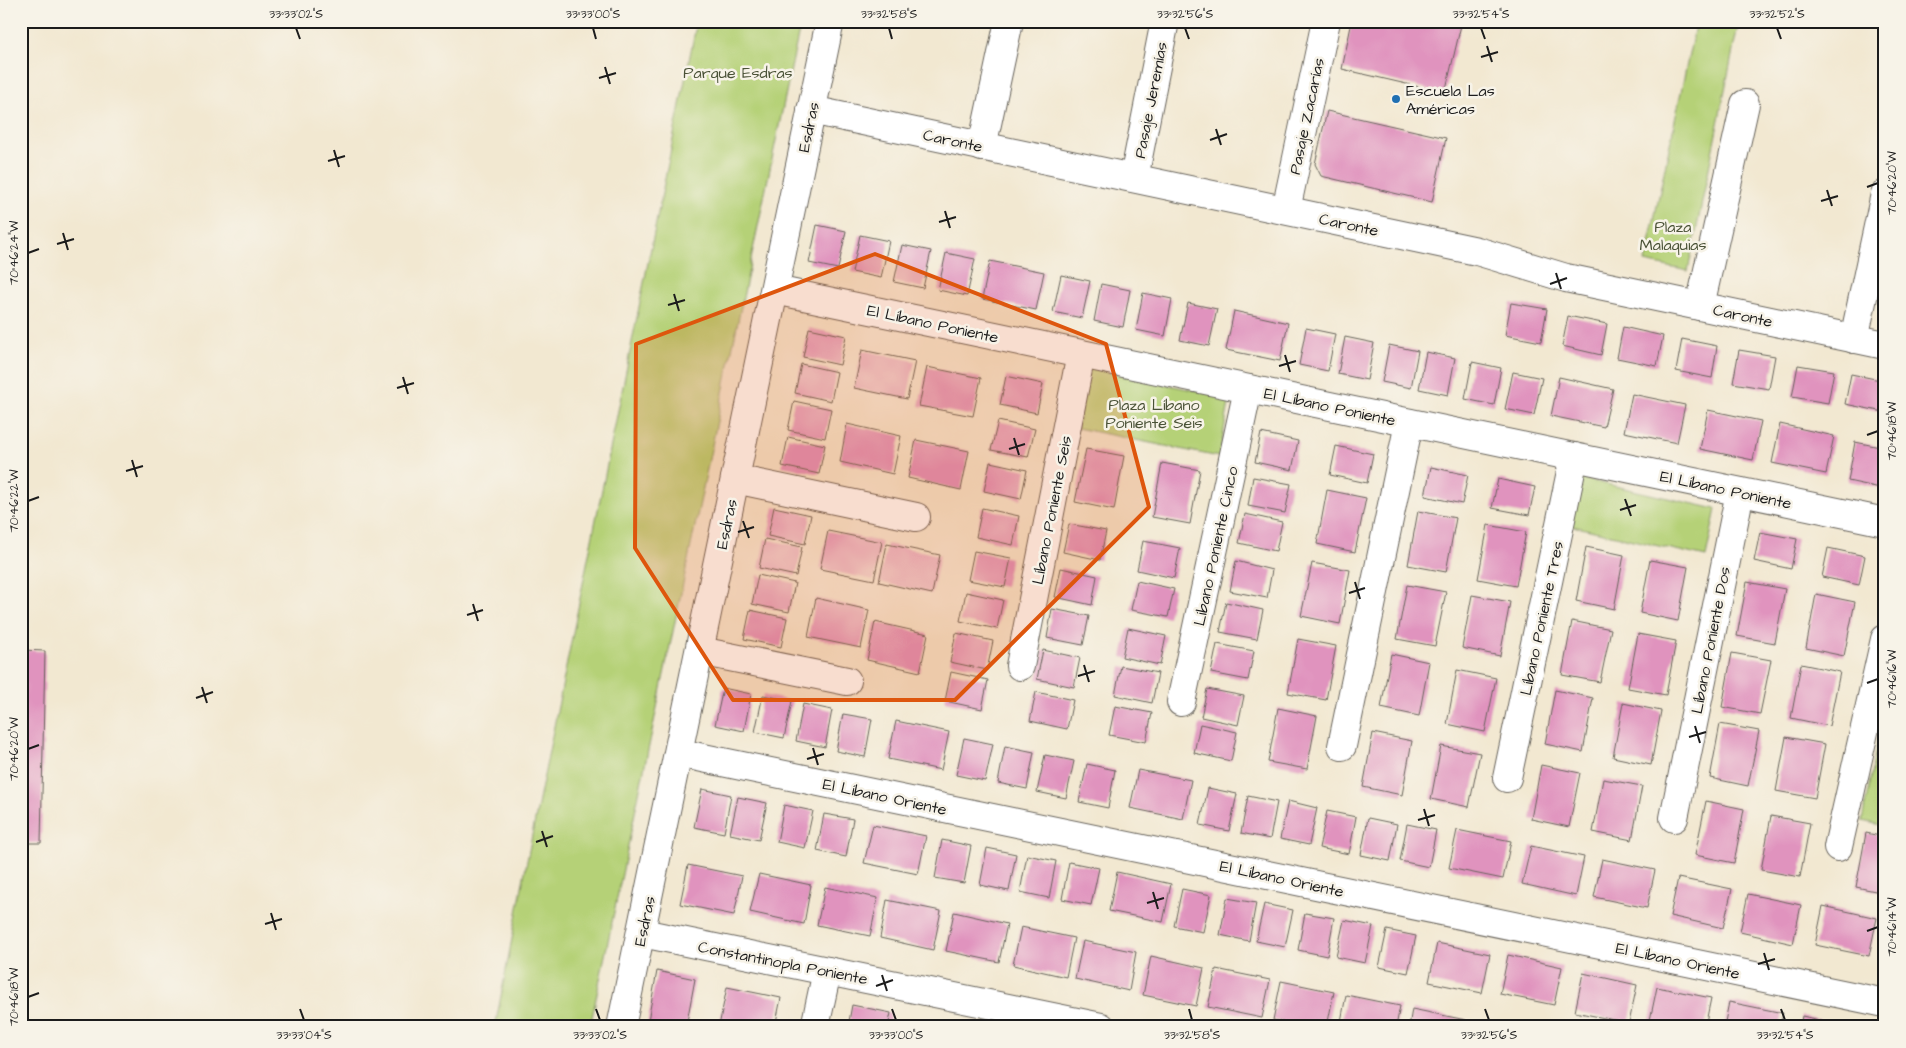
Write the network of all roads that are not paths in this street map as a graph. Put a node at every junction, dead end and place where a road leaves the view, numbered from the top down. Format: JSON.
{"nodes":[{"id":1,"x":830,"y":21,"type":"edge"},
{"id":2,"x":1009,"y":21,"type":"edge"},
{"id":3,"x":1166,"y":21,"type":"edge"},
{"id":4,"x":1326,"y":21,"type":"edge"},
{"id":5,"x":1745,"y":104,"type":"dead end"},
{"id":6,"x":811,"y":110,"type":"junction"},
{"id":7,"x":982,"y":147,"type":"junction"},
{"id":8,"x":1134,"y":178,"type":"junction"},
{"id":9,"x":1885,"y":194,"type":"edge"},
{"id":10,"x":1286,"y":210,"type":"junction"},
{"id":11,"x":775,"y":290,"type":"junction"},
{"id":12,"x":1700,"y":306,"type":"junction"},
{"id":13,"x":1854,"y":339,"type":"junction"},
{"id":14,"x":1885,"y":345,"type":"edge"},
{"id":15,"x":1081,"y":354,"type":"junction"},
{"id":16,"x":1248,"y":389,"type":"junction"},
{"id":17,"x":1409,"y":423,"type":"junction"},
{"id":18,"x":1574,"y":458,"type":"junction"},
{"id":19,"x":735,"y":479,"type":"junction"},
{"id":20,"x":1740,"y":492,"type":"junction"},
{"id":21,"x":916,"y":517,"type":"dead end"},
{"id":22,"x":1885,"y":522,"type":"edge"},
{"id":23,"x":1885,"y":639,"type":"edge"},
{"id":24,"x":700,"y":651,"type":"junction"},
{"id":25,"x":1020,"y":666,"type":"dead end"},
{"id":26,"x":847,"y":681,"type":"dead end"},
{"id":27,"x":1182,"y":702,"type":"dead end"},
{"id":28,"x":1342,"y":746,"type":"dead end"},
{"id":29,"x":679,"y":753,"type":"junction"},
{"id":30,"x":1507,"y":778,"type":"dead end"},
{"id":31,"x":1674,"y":818,"type":"dead end"},
{"id":32,"x":1838,"y":847,"type":"dead end"},
{"id":33,"x":642,"y":933,"type":"junction"},
{"id":34,"x":827,"y":971,"type":"junction"},
{"id":35,"x":1885,"y":1003,"type":"edge"},
{"id":36,"x":621,"y":1027,"type":"edge"},
{"id":37,"x":815,"y":1027,"type":"edge"},
{"id":38,"x":1101,"y":1027,"type":"edge"}],
"edges":[{"from":1,"to":6,"type":"street","name":"Esdras"},
{"from":2,"to":7,"type":"street"},
{"from":3,"to":8,"type":"street","name":"Pasaje Jeremías"},
{"from":4,"to":10,"type":"street","name":"Pasaje Zacarías"},
{"from":5,"to":12,"type":"street"},
{"from":6,"to":7,"type":"street","name":"Caronte"},
{"from":6,"to":11,"type":"street","name":"Esdras"},
{"from":7,"to":8,"type":"street","name":"Caronte"},
{"from":8,"to":10,"type":"street","name":"Caronte"},
{"from":9,"to":13,"type":"street"},
{"from":10,"to":12,"type":"street","name":"Caronte"},
{"from":11,"to":15,"type":"street","name":"El Líbano Poniente"},
{"from":11,"to":19,"type":"street","name":"Esdras"},
{"from":12,"to":13,"type":"street","name":"Caronte"},
{"from":13,"to":14,"type":"street","name":"Caronte"},
{"from":15,"to":16,"type":"street","name":"El Líbano Poniente"},
{"from":15,"to":25,"type":"street","name":"Líbano Poniente Seis"},
{"from":16,"to":17,"type":"street","name":"El Líbano Poniente"},
{"from":16,"to":27,"type":"street","name":"Líbano Poniente Cinco"},
{"from":17,"to":18,"type":"street","name":"El Líbano Poniente"},
{"from":17,"to":28,"type":"street"},
{"from":18,"to":20,"type":"street","name":"El Líbano Poniente"},
{"from":18,"to":30,"type":"street","name":"Líbano Poniente Tres"},
{"from":19,"to":21,"type":"street"},
{"from":19,"to":24,"type":"street","name":"Esdras"},
{"from":20,"to":22,"type":"street","name":"El Líbano Poniente"},
{"from":20,"to":31,"type":"street","name":"Líbano Poniente Dos"},
{"from":23,"to":32,"type":"street"},
{"from":24,"to":26,"type":"street"},
{"from":24,"to":29,"type":"street","name":"Esdras"},
{"from":29,"to":33,"type":"street","name":"Esdras"},
{"from":29,"to":35,"type":"street","name":"El Líbano Oriente"},
{"from":33,"to":34,"type":"street","name":"Constantinopla Poniente"},
{"from":33,"to":36,"type":"street","name":"Esdras"},
{"from":34,"to":37,"type":"street"},
{"from":34,"to":38,"type":"street","name":"Constantinopla Poniente"}]}
